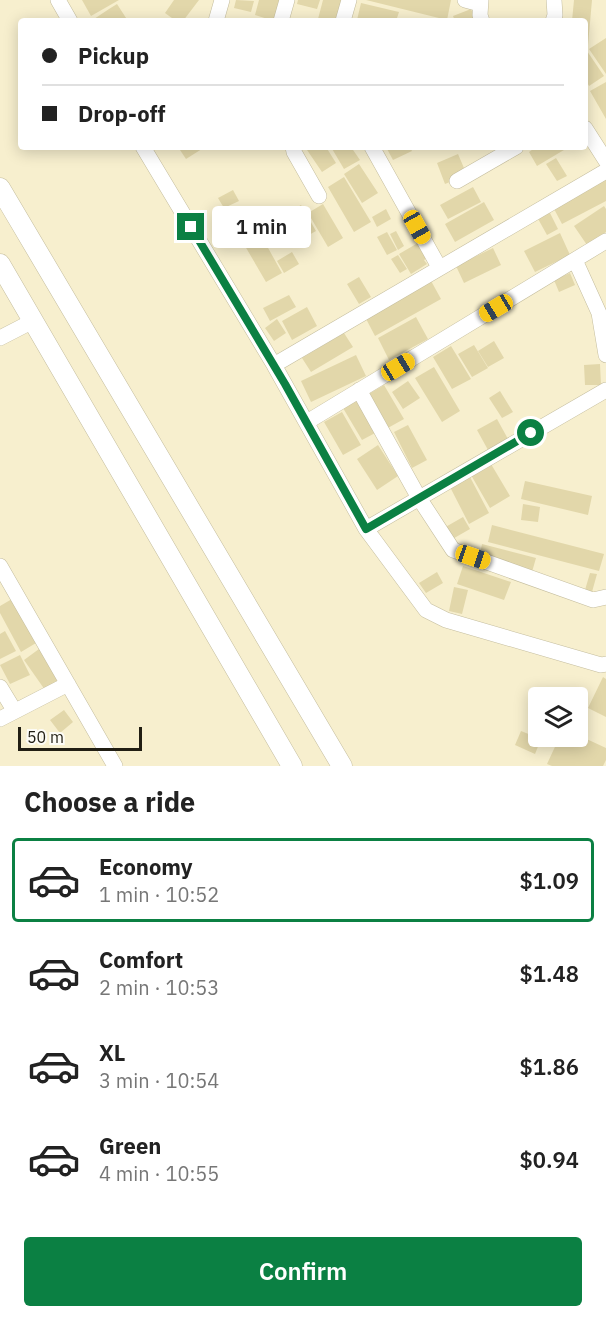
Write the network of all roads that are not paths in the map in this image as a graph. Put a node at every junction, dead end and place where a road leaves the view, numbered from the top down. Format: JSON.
{"nodes":[{"id":1,"x":58,"y":0,"type":"edge"},
{"id":2,"x":222,"y":0,"type":"edge"},
{"id":3,"x":287,"y":0,"type":"edge"},
{"id":4,"x":349,"y":0,"type":"edge"},
{"id":5,"x":554,"y":0,"type":"edge"},
{"id":6,"x":476,"y":1,"type":"edge"},
{"id":7,"x":68,"y":18,"type":"edge"},
{"id":8,"x":217,"y":18,"type":"edge"},
{"id":9,"x":282,"y":18,"type":"edge"},
{"id":10,"x":344,"y":18,"type":"edge"},
{"id":11,"x":481,"y":18,"type":"edge"},
{"id":12,"x":554,"y":18,"type":"edge"},
{"id":13,"x":588,"y":133,"type":"edge"},
{"id":14,"x":149,"y":150,"type":"edge"},
{"id":15,"x":294,"y":150,"type":"edge"},
{"id":16,"x":374,"y":150,"type":"edge"},
{"id":17,"x":511,"y":150,"type":"edge"},
{"id":18,"x":606,"y":161,"type":"edge"},
{"id":19,"x":606,"y":171,"type":"edge"},
{"id":20,"x":457,"y":181,"type":"dead end"},
{"id":21,"x":0,"y":188,"type":"edge"},
{"id":22,"x":319,"y":196,"type":"dead end"},
{"id":23,"x":606,"y":241,"type":"edge"},
{"id":24,"x":574,"y":260,"type":"junction"},
{"id":25,"x":0,"y":264,"type":"edge"},
{"id":26,"x":439,"y":267,"type":"junction"},
{"id":27,"x":33,"y":321,"type":"junction"},
{"id":28,"x":0,"y":338,"type":"edge"},
{"id":29,"x":606,"y":355,"type":"edge"},
{"id":30,"x":274,"y":365,"type":"junction"},
{"id":31,"x":359,"y":390,"type":"junction"},
{"id":32,"x":606,"y":390,"type":"edge"},
{"id":33,"x":307,"y":422,"type":"junction"},
{"id":34,"x":419,"y":498,"type":"junction"},
{"id":35,"x":366,"y":529,"type":"junction"},
{"id":36,"x":1,"y":569,"type":"edge"},
{"id":37,"x":606,"y":597,"type":"edge"},
{"id":38,"x":606,"y":664,"type":"edge"},
{"id":39,"x":68,"y":684,"type":"junction"},
{"id":40,"x":0,"y":687,"type":"edge"},
{"id":41,"x":14,"y":710,"type":"junction"},
{"id":42,"x":0,"y":719,"type":"edge"},
{"id":43,"x":116,"y":766,"type":"edge"},
{"id":44,"x":292,"y":766,"type":"edge"},
{"id":45,"x":342,"y":766,"type":"edge"}],
"edges":[{"from":1,"to":7,"type":"street"},
{"from":2,"to":8,"type":"street"},
{"from":3,"to":9,"type":"street"},
{"from":4,"to":10,"type":"street"},
{"from":5,"to":12,"type":"street"},
{"from":6,"to":11,"type":"street"},
{"from":13,"to":18,"type":"street"},
{"from":14,"to":30,"type":"street"},
{"from":15,"to":22,"type":"street"},
{"from":16,"to":26,"type":"street"},
{"from":17,"to":20,"type":"street"},
{"from":19,"to":26,"type":"street"},
{"from":21,"to":45,"type":"street"},
{"from":23,"to":24,"type":"street"},
{"from":24,"to":29,"type":"street"},
{"from":24,"to":31,"type":"street"},
{"from":25,"to":27,"type":"street"},
{"from":26,"to":30,"type":"street"},
{"from":27,"to":28,"type":"street"},
{"from":27,"to":44,"type":"street"},
{"from":30,"to":33,"type":"street"},
{"from":31,"to":33,"type":"street"},
{"from":31,"to":34,"type":"street"},
{"from":32,"to":34,"type":"street"},
{"from":33,"to":35,"type":"street"},
{"from":34,"to":35,"type":"street"},
{"from":34,"to":37,"type":"street"},
{"from":35,"to":38,"type":"street"},
{"from":36,"to":39,"type":"street"},
{"from":39,"to":41,"type":"street"},
{"from":39,"to":43,"type":"street"},
{"from":40,"to":41,"type":"street"},
{"from":41,"to":42,"type":"street"}]}
